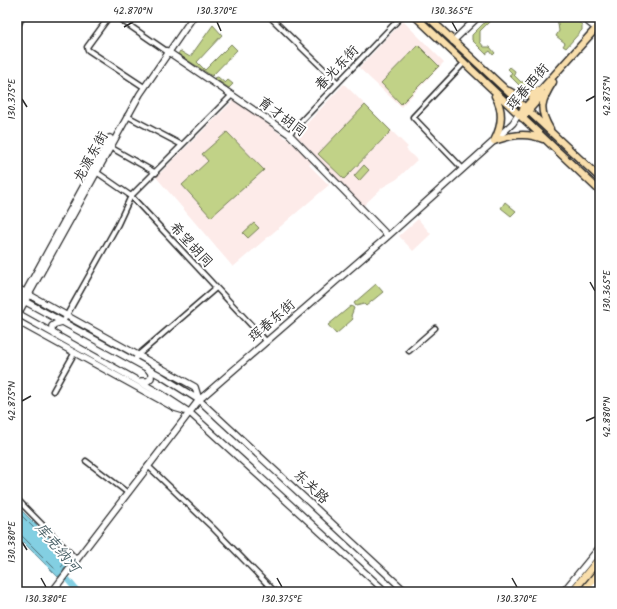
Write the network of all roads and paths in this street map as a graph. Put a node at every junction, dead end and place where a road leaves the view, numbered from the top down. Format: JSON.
{"nodes":[{"id":1,"x":22,"y":17,"type":"edge"},
{"id":2,"x":109,"y":17,"type":"edge"},
{"id":3,"x":117,"y":17,"type":"edge"},
{"id":4,"x":188,"y":17,"type":"edge"},
{"id":5,"x":193,"y":17,"type":"edge"},
{"id":6,"x":270,"y":17,"type":"edge"},
{"id":7,"x":401,"y":17,"type":"edge"},
{"id":8,"x":416,"y":17,"type":"edge"},
{"id":9,"x":428,"y":17,"type":"edge"},
{"id":10,"x":478,"y":17,"type":"edge"},
{"id":11,"x":582,"y":17,"type":"edge"},
{"id":12,"x":17,"y":26,"type":"edge"},
{"id":13,"x":599,"y":28,"type":"edge"},
{"id":14,"x":454,"y":41,"type":"junction"},
{"id":15,"x":167,"y":51,"type":"junction"},
{"id":16,"x":464,"y":63,"type":"junction"},
{"id":17,"x":553,"y":82,"type":"junction"},
{"id":18,"x":338,"y":83,"type":"junction"},
{"id":19,"x":497,"y":83,"type":"junction"},
{"id":20,"x":546,"y":85,"type":"junction"},
{"id":21,"x":143,"y":87,"type":"junction"},
{"id":22,"x":490,"y":88,"type":"junction"},
{"id":23,"x":232,"y":95,"type":"junction"},
{"id":24,"x":526,"y":110,"type":"junction"},
{"id":25,"x":127,"y":116,"type":"junction"},
{"id":26,"x":520,"y":117,"type":"junction"},
{"id":27,"x":512,"y":123,"type":"joint"},
{"id":28,"x":289,"y":134,"type":"junction"},
{"id":29,"x":552,"y":134,"type":"junction"},
{"id":30,"x":494,"y":141,"type":"junction"},
{"id":31,"x":546,"y":141,"type":"junction"},
{"id":32,"x":182,"y":145,"type":"junction"},
{"id":33,"x":110,"y":147,"type":"junction"},
{"id":34,"x":462,"y":168,"type":"junction"},
{"id":35,"x":94,"y":170,"type":"junction"},
{"id":36,"x":156,"y":172,"type":"junction"},
{"id":37,"x":600,"y":178,"type":"edge"},
{"id":38,"x":600,"y":191,"type":"edge"},
{"id":39,"x":131,"y":196,"type":"junction"},
{"id":40,"x":388,"y":236,"type":"junction"},
{"id":41,"x":17,"y":288,"type":"edge"},
{"id":42,"x":216,"y":288,"type":"junction"},
{"id":43,"x":27,"y":293,"type":"junction"},
{"id":44,"x":21,"y":299,"type":"edge"},
{"id":45,"x":17,"y":312,"type":"edge"},
{"id":46,"x":66,"y":315,"type":"junction"},
{"id":47,"x":17,"y":321,"type":"edge"},
{"id":48,"x":62,"y":322,"type":"junction"},
{"id":49,"x":435,"y":328,"type":"dead end"},
{"id":50,"x":59,"y":338,"type":"junction"},
{"id":51,"x":266,"y":342,"type":"junction"},
{"id":52,"x":76,"y":350,"type":"junction"},
{"id":53,"x":409,"y":351,"type":"dead end"},
{"id":54,"x":138,"y":355,"type":"junction"},
{"id":55,"x":134,"y":361,"type":"junction"},
{"id":56,"x":144,"y":367,"type":"junction"},
{"id":57,"x":135,"y":379,"type":"junction"},
{"id":58,"x":53,"y":391,"type":"dead end"},
{"id":59,"x":198,"y":400,"type":"junction"},
{"id":60,"x":189,"y":412,"type":"junction"},
{"id":61,"x":86,"y":462,"type":"dead end"},
{"id":62,"x":148,"y":466,"type":"junction"},
{"id":63,"x":128,"y":493,"type":"junction"},
{"id":64,"x":17,"y":499,"type":"edge"},
{"id":65,"x":600,"y":547,"type":"edge"},
{"id":66,"x":600,"y":558,"type":"edge"},
{"id":67,"x":76,"y":561,"type":"junction"},
{"id":68,"x":600,"y":570,"type":"edge"},
{"id":69,"x":600,"y":580,"type":"edge"},
{"id":70,"x":52,"y":592,"type":"edge"},
{"id":71,"x":274,"y":592,"type":"edge"},
{"id":72,"x":386,"y":592,"type":"edge"},
{"id":73,"x":406,"y":592,"type":"edge"},
{"id":74,"x":563,"y":592,"type":"edge"},
{"id":75,"x":572,"y":592,"type":"edge"},
{"id":76,"x":583,"y":592,"type":"edge"},
{"id":77,"x":590,"y":592,"type":"edge"}],
"edges":[{"from":1,"to":12,"type":"main road"},
{"from":2,"to":21,"type":"street"},
{"from":3,"to":15,"type":"street"},
{"from":4,"to":15,"type":"main road","name":"龙源东街"},
{"from":5,"to":15,"type":"main road","name":"龙源东街"},
{"from":6,"to":18,"type":"street"},
{"from":7,"to":18,"type":"street","name":"春光东街"},
{"from":8,"to":16,"type":"main road"},
{"from":9,"to":14,"type":"main road"},
{"from":10,"to":14,"type":"main road"},
{"from":11,"to":13,"type":"main road"},
{"from":13,"to":17,"type":"main road","name":"珲春西街"},
{"from":13,"to":20,"type":"main road","name":"珲春西街"},
{"from":14,"to":19,"type":"main road"},
{"from":15,"to":21,"type":"main road","name":"龙源东街"},
{"from":15,"to":23,"type":"main road","name":"育才胡同"},
{"from":16,"to":22,"type":"main road"},
{"from":16,"to":34,"type":"street"},
{"from":17,"to":24,"type":"main road","name":"珲春西街"},
{"from":17,"to":29,"type":"main road"},
{"from":18,"to":28,"type":"street","name":"春光东街"},
{"from":19,"to":20,"type":"main road"},
{"from":19,"to":24,"type":"main road"},
{"from":20,"to":24,"type":"main road","name":"珲春西街"},
{"from":21,"to":25,"type":"main road","name":"龙源东街"},
{"from":21,"to":35,"type":"main road","name":"龙源东街"},
{"from":22,"to":26,"type":"main road"},
{"from":22,"to":30,"type":"main road"},
{"from":23,"to":28,"type":"main road","name":"育才胡同"},
{"from":23,"to":32,"type":"street"},
{"from":24,"to":26,"type":"main road","name":"珲春西街"},
{"from":24,"to":29,"type":"main road"},
{"from":25,"to":32,"type":"street"},
{"from":25,"to":33,"type":"main road","name":"龙源东街"},
{"from":26,"to":27,"type":"main road","name":"珲春西街"},
{"from":26,"to":31,"type":"main road"},
{"from":27,"to":30,"type":"main road","name":"珲春东街"},
{"from":28,"to":40,"type":"main road","name":"育才胡同"},
{"from":29,"to":37,"type":"main road"},
{"from":30,"to":31,"type":"main road"},
{"from":30,"to":34,"type":"main road","name":"珲春东街"},
{"from":31,"to":38,"type":"main road"},
{"from":32,"to":36,"type":"street"},
{"from":33,"to":35,"type":"main road","name":"龙源东街"},
{"from":33,"to":36,"type":"street"},
{"from":34,"to":40,"type":"main road","name":"珲春东街"},
{"from":35,"to":39,"type":"street","name":"希望胡同"},
{"from":35,"to":43,"type":"main road","name":"龙源东街"},
{"from":36,"to":39,"type":"street"},
{"from":39,"to":42,"type":"street","name":"希望胡同"},
{"from":39,"to":46,"type":"street"},
{"from":40,"to":51,"type":"main road","name":"珲春东街"},
{"from":41,"to":43,"type":"main road","name":"东关路"},
{"from":42,"to":51,"type":"street","name":"希望胡同"},
{"from":42,"to":54,"type":"street"},
{"from":43,"to":44,"type":"main road","name":"龙源东街"},
{"from":43,"to":46,"type":"main road","name":"东关路"},
{"from":44,"to":45,"type":"main road","name":"龙源东街"},
{"from":44,"to":48,"type":"main road","name":"东关路"},
{"from":45,"to":50,"type":"main road","name":"东关路"},
{"from":46,"to":48,"type":"street"},
{"from":46,"to":54,"type":"main road","name":"东关路"},
{"from":47,"to":52,"type":"main road","name":"东关路"},
{"from":48,"to":50,"type":"main road"},
{"from":48,"to":55,"type":"main road","name":"东关路"},
{"from":49,"to":53,"type":"street"},
{"from":50,"to":52,"type":"main road","name":"东关路"},
{"from":51,"to":59,"type":"main road","name":"珲春东街"},
{"from":52,"to":57,"type":"main road","name":"东关路"},
{"from":52,"to":58,"type":"street"},
{"from":52,"to":60,"type":"main road","name":"东关路"},
{"from":54,"to":55,"type":"street"},
{"from":54,"to":59,"type":"main road","name":"东关路"},
{"from":55,"to":56,"type":"main road","name":"东关路"},
{"from":56,"to":57,"type":"main road"},
{"from":56,"to":59,"type":"main road","name":"东关路"},
{"from":57,"to":60,"type":"main road","name":"东关路"},
{"from":59,"to":60,"type":"main road","name":"珲春东街"},
{"from":59,"to":73,"type":"main road","name":"东关路"},
{"from":60,"to":62,"type":"main road","name":"珲春东街"},
{"from":60,"to":72,"type":"main road","name":"东关路"},
{"from":61,"to":63,"type":"street"},
{"from":62,"to":63,"type":"main road","name":"珲春东街"},
{"from":62,"to":71,"type":"street"},
{"from":63,"to":67,"type":"main road","name":"珲春东街"},
{"from":64,"to":67,"type":"street"},
{"from":65,"to":74,"type":"main road"},
{"from":66,"to":75,"type":"highway"},
{"from":67,"to":70,"type":"main road","name":"珲春东街"},
{"from":68,"to":76,"type":"highway"},
{"from":69,"to":77,"type":"main road"}]}
